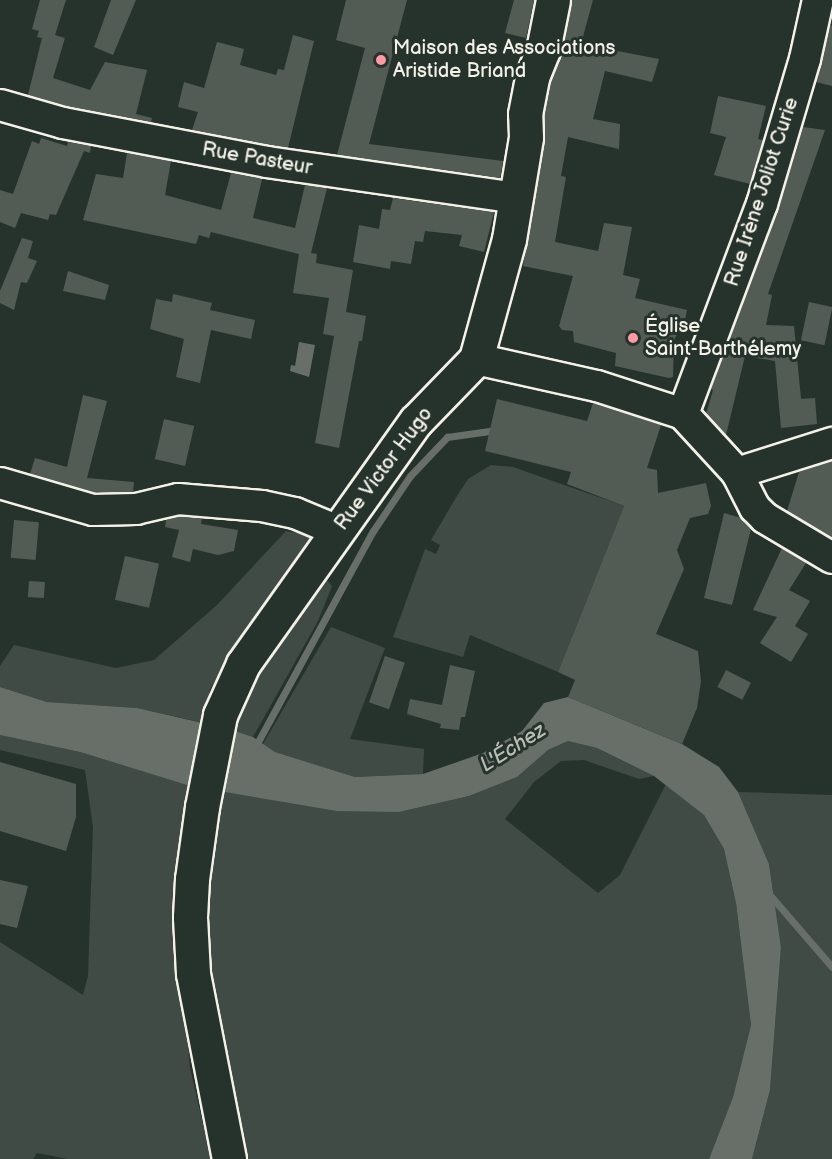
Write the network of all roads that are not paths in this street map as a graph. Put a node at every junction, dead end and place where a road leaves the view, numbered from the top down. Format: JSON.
{"nodes":[{"id":1,"x":553,"y":0,"type":"edge"},
{"id":2,"x":818,"y":0,"type":"edge"},
{"id":3,"x":0,"y":105,"type":"edge"},
{"id":4,"x":517,"y":198,"type":"junction"},
{"id":5,"x":476,"y":359,"type":"junction"},
{"id":6,"x":683,"y":414,"type":"junction"},
{"id":7,"x":832,"y":443,"type":"edge"},
{"id":8,"x":737,"y":473,"type":"junction"},
{"id":9,"x":0,"y":483,"type":"edge"},
{"id":10,"x":338,"y":531,"type":"junction"},
{"id":11,"x":832,"y":558,"type":"edge"},
{"id":12,"x":229,"y":1159,"type":"edge"}],
"edges":[{"from":1,"to":4,"type":"main road","name":"Rue Victor Hugo"},
{"from":2,"to":6,"type":"street","name":"Rue Irène Joliot Curie"},
{"from":3,"to":4,"type":"street","name":"Rue Pasteur"},
{"from":4,"to":5,"type":"main road","name":"Rue Victor Hugo"},
{"from":5,"to":6,"type":"street"},
{"from":5,"to":10,"type":"main road","name":"Rue Victor Hugo"},
{"from":6,"to":8,"type":"street"},
{"from":7,"to":8,"type":"street"},
{"from":8,"to":11,"type":"street"},
{"from":9,"to":10,"type":"street"},
{"from":10,"to":12,"type":"main road","name":"Rue Victor Hugo"}]}
